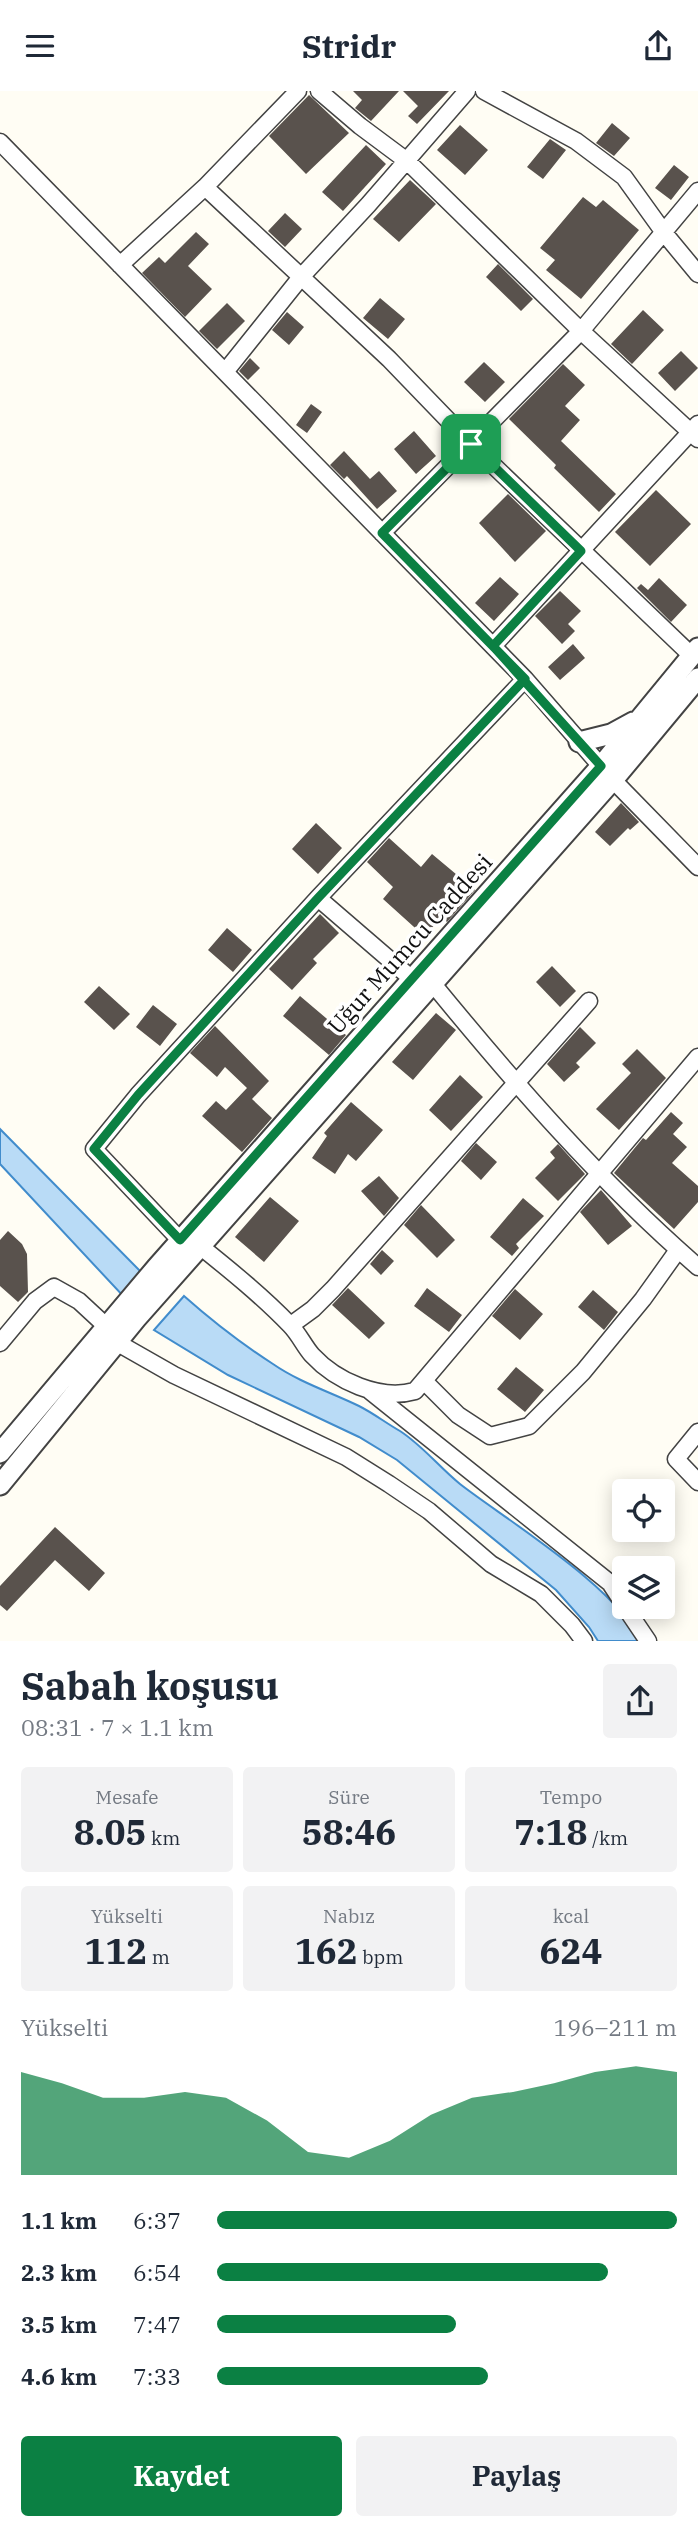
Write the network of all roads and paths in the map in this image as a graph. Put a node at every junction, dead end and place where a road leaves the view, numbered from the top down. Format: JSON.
{"nodes":[{"id":1,"x":298,"y":91,"type":"edge"},
{"id":2,"x":320,"y":91,"type":"edge"},
{"id":3,"x":467,"y":91,"type":"edge"},
{"id":4,"x":484,"y":91,"type":"edge"},
{"id":5,"x":0,"y":142,"type":"edge"},
{"id":6,"x":407,"y":161,"type":"junction"},
{"id":7,"x":205,"y":187,"type":"junction"},
{"id":8,"x":698,"y":191,"type":"edge"},
{"id":9,"x":664,"y":234,"type":"junction"},
{"id":10,"x":120,"y":265,"type":"junction"},
{"id":11,"x":698,"y":274,"type":"edge"},
{"id":12,"x":301,"y":277,"type":"junction"},
{"id":13,"x":581,"y":331,"type":"junction"},
{"id":14,"x":225,"y":372,"type":"junction"},
{"id":15,"x":696,"y":432,"type":"edge"},
{"id":16,"x":471,"y":444,"type":"junction"},
{"id":17,"x":382,"y":533,"type":"junction"},
{"id":18,"x":581,"y":551,"type":"junction"},
{"id":19,"x":493,"y":646,"type":"junction"},
{"id":20,"x":695,"y":652,"type":"edge"},
{"id":21,"x":698,"y":678,"type":"edge"},
{"id":22,"x":525,"y":679,"type":"junction"},
{"id":23,"x":640,"y":718,"type":"junction"},
{"id":24,"x":579,"y":741,"type":"junction"},
{"id":25,"x":607,"y":773,"type":"junction"},
{"id":26,"x":698,"y":867,"type":"edge"},
{"id":27,"x":318,"y":898,"type":"junction"},
{"id":28,"x":412,"y":979,"type":"junction"},
{"id":29,"x":433,"y":983,"type":"junction"},
{"id":30,"x":589,"y":1001,"type":"dead end"},
{"id":31,"x":698,"y":1057,"type":"edge"},
{"id":32,"x":515,"y":1084,"type":"junction"},
{"id":33,"x":599,"y":1174,"type":"junction"},
{"id":34,"x":180,"y":1240,"type":"junction"},
{"id":35,"x":200,"y":1246,"type":"junction"},
{"id":36,"x":678,"y":1250,"type":"junction"},
{"id":37,"x":698,"y":1267,"type":"edge"},
{"id":38,"x":163,"y":1274,"type":"junction"},
{"id":39,"x":290,"y":1325,"type":"junction"},
{"id":40,"x":111,"y":1334,"type":"junction"},
{"id":41,"x":0,"y":1343,"type":"edge"},
{"id":42,"x":424,"y":1381,"type":"junction"},
{"id":43,"x":370,"y":1391,"type":"junction"},
{"id":44,"x":698,"y":1432,"type":"edge"},
{"id":45,"x":0,"y":1453,"type":"edge"},
{"id":46,"x":698,"y":1482,"type":"edge"},
{"id":47,"x":0,"y":1485,"type":"edge"},
{"id":48,"x":612,"y":1586,"type":"edge"},
{"id":49,"x":634,"y":1619,"type":"edge"},
{"id":50,"x":584,"y":1641,"type":"edge"},
{"id":51,"x":648,"y":1641,"type":"edge"}],
"edges":[{"from":1,"to":7,"type":"street"},
{"from":2,"to":6,"type":"street"},
{"from":3,"to":6,"type":"street"},
{"from":4,"to":9,"type":"street"},
{"from":5,"to":10,"type":"street"},
{"from":6,"to":12,"type":"street"},
{"from":6,"to":13,"type":"street"},
{"from":7,"to":10,"type":"street"},
{"from":7,"to":12,"type":"street"},
{"from":8,"to":9,"type":"street"},
{"from":9,"to":11,"type":"street"},
{"from":9,"to":13,"type":"street"},
{"from":10,"to":14,"type":"street"},
{"from":12,"to":14,"type":"street"},
{"from":12,"to":16,"type":"street"},
{"from":13,"to":15,"type":"street"},
{"from":13,"to":16,"type":"street"},
{"from":14,"to":17,"type":"street"},
{"from":15,"to":18,"type":"street"},
{"from":16,"to":17,"type":"street"},
{"from":16,"to":18,"type":"street"},
{"from":17,"to":19,"type":"street"},
{"from":18,"to":19,"type":"street"},
{"from":18,"to":20,"type":"street"},
{"from":19,"to":22,"type":"street"},
{"from":20,"to":23,"type":"street","name":"Uğur Mumcu Caddesi"},
{"from":21,"to":25,"type":"street","name":"Uğur Mumcu Caddesi"},
{"from":22,"to":24,"type":"street"},
{"from":22,"to":27,"type":"street"},
{"from":23,"to":24,"type":"street"},
{"from":23,"to":25,"type":"street","name":"Uğur Mumcu Caddesi"},
{"from":24,"to":25,"type":"street"},
{"from":25,"to":26,"type":"street"},
{"from":25,"to":28,"type":"street","name":"Uğur Mumcu Caddesi"},
{"from":25,"to":29,"type":"street","name":"Uğur Mumcu Caddesi"},
{"from":27,"to":28,"type":"street"},
{"from":27,"to":34,"type":"street"},
{"from":28,"to":34,"type":"street","name":"Uğur Mumcu Caddesi"},
{"from":29,"to":32,"type":"street"},
{"from":29,"to":35,"type":"street","name":"Uğur Mumcu Caddesi"},
{"from":30,"to":32,"type":"street"},
{"from":31,"to":33,"type":"street"},
{"from":32,"to":33,"type":"street"},
{"from":32,"to":39,"type":"street"},
{"from":33,"to":36,"type":"street"},
{"from":33,"to":42,"type":"street"},
{"from":34,"to":38,"type":"street","name":"Uğur Mumcu Caddesi"},
{"from":35,"to":38,"type":"street","name":"Uğur Mumcu Caddesi"},
{"from":35,"to":39,"type":"street"},
{"from":36,"to":37,"type":"street"},
{"from":36,"to":42,"type":"street"},
{"from":38,"to":40,"type":"street"},
{"from":39,"to":43,"type":"street"},
{"from":40,"to":41,"type":"street"},
{"from":40,"to":45,"type":"street"},
{"from":40,"to":47,"type":"street"},
{"from":40,"to":50,"type":"street"},
{"from":42,"to":43,"type":"street"},
{"from":43,"to":48,"type":"street"},
{"from":44,"to":46,"type":"street"},
{"from":49,"to":51,"type":"street"}]}
